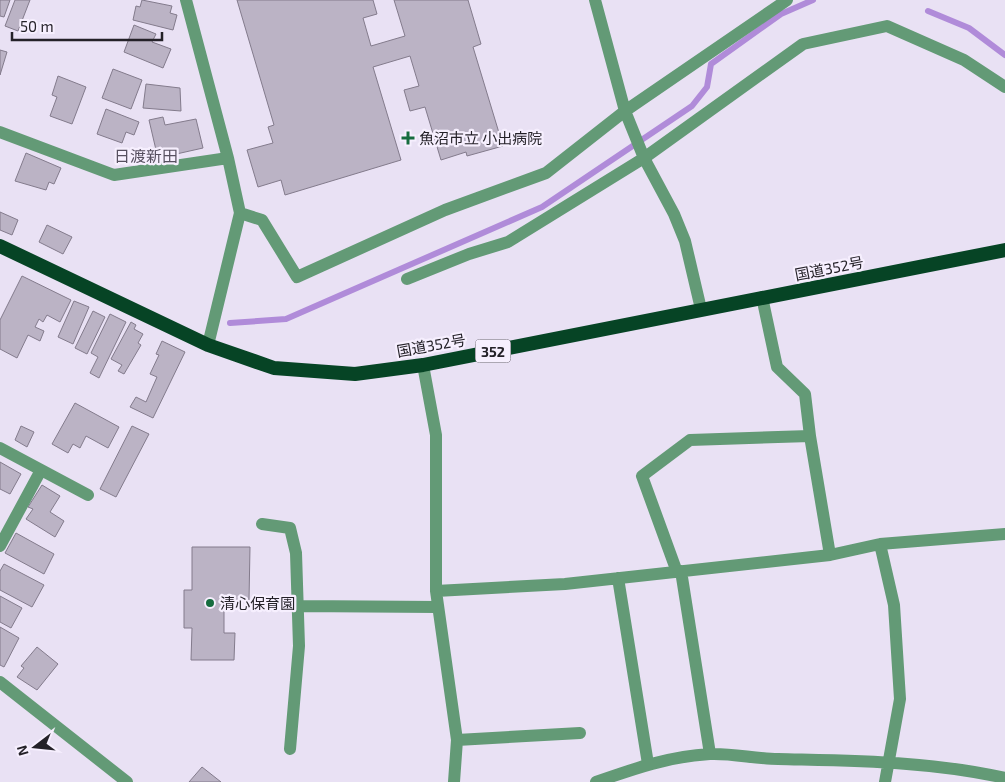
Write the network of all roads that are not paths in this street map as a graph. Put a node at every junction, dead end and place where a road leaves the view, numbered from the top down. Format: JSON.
{"nodes":[{"id":1,"x":186,"y":0,"type":"edge"},
{"id":2,"x":595,"y":0,"type":"edge"},
{"id":3,"x":787,"y":0,"type":"edge"},
{"id":4,"x":1005,"y":87,"type":"edge"},
{"id":5,"x":625,"y":111,"type":"junction"},
{"id":6,"x":0,"y":132,"type":"edge"},
{"id":7,"x":643,"y":154,"type":"junction"},
{"id":8,"x":228,"y":158,"type":"junction"},
{"id":9,"x":240,"y":213,"type":"junction"},
{"id":10,"x":0,"y":246,"type":"edge"},
{"id":11,"x":1005,"y":250,"type":"edge"},
{"id":12,"x":407,"y":279,"type":"dead end"},
{"id":13,"x":762,"y":297,"type":"junction"},
{"id":14,"x":701,"y":309,"type":"junction"},
{"id":15,"x":208,"y":345,"type":"junction"},
{"id":16,"x":423,"y":365,"type":"junction"},
{"id":17,"x":810,"y":436,"type":"junction"},
{"id":18,"x":0,"y":448,"type":"edge"},
{"id":19,"x":40,"y":470,"type":"junction"},
{"id":20,"x":88,"y":495,"type":"dead end"},
{"id":21,"x":262,"y":524,"type":"dead end"},
{"id":22,"x":1005,"y":534,"type":"edge"},
{"id":23,"x":880,"y":544,"type":"junction"},
{"id":24,"x":0,"y":546,"type":"edge"},
{"id":25,"x":830,"y":556,"type":"junction"},
{"id":26,"x":679,"y":572,"type":"junction"},
{"id":27,"x":618,"y":578,"type":"junction"},
{"id":28,"x":436,"y":591,"type":"junction"},
{"id":29,"x":297,"y":606,"type":"junction"},
{"id":30,"x":437,"y":607,"type":"junction"},
{"id":31,"x":0,"y":682,"type":"edge"},
{"id":32,"x":580,"y":733,"type":"dead end"},
{"id":33,"x":457,"y":740,"type":"junction"},
{"id":34,"x":290,"y":749,"type":"dead end"},
{"id":35,"x":710,"y":754,"type":"junction"},
{"id":36,"x":890,"y":761,"type":"junction"},
{"id":37,"x":648,"y":764,"type":"junction"},
{"id":38,"x":1005,"y":778,"type":"edge"},
{"id":39,"x":127,"y":782,"type":"edge"},
{"id":40,"x":454,"y":782,"type":"edge"},
{"id":41,"x":596,"y":782,"type":"edge"},
{"id":42,"x":885,"y":782,"type":"edge"}],
"edges":[{"from":1,"to":8,"type":"street"},
{"from":2,"to":5,"type":"street"},
{"from":3,"to":5,"type":"street"},
{"from":4,"to":7,"type":"street"},
{"from":5,"to":7,"type":"street"},
{"from":5,"to":9,"type":"street"},
{"from":6,"to":8,"type":"street"},
{"from":7,"to":12,"type":"street"},
{"from":7,"to":14,"type":"street"},
{"from":8,"to":9,"type":"street"},
{"from":9,"to":15,"type":"street"},
{"from":10,"to":15,"type":"highway","name":"国道352号","number":"352"},
{"from":11,"to":13,"type":"highway","name":"国道352号","number":"352"},
{"from":13,"to":14,"type":"highway","name":"国道352号","number":"352"},
{"from":13,"to":17,"type":"street"},
{"from":14,"to":16,"type":"highway","name":"国道352号","number":"352"},
{"from":15,"to":16,"type":"highway","name":"国道352号","number":"352"},
{"from":16,"to":28,"type":"street"},
{"from":17,"to":25,"type":"street"},
{"from":17,"to":26,"type":"street"},
{"from":18,"to":19,"type":"street"},
{"from":19,"to":20,"type":"street"},
{"from":19,"to":24,"type":"street"},
{"from":21,"to":29,"type":"street"},
{"from":22,"to":23,"type":"street"},
{"from":23,"to":25,"type":"street"},
{"from":23,"to":36,"type":"street"},
{"from":25,"to":26,"type":"street"},
{"from":26,"to":27,"type":"street"},
{"from":26,"to":35,"type":"street"},
{"from":27,"to":28,"type":"street"},
{"from":27,"to":37,"type":"street"},
{"from":28,"to":30,"type":"street"},
{"from":29,"to":30,"type":"street"},
{"from":29,"to":34,"type":"street"},
{"from":30,"to":33,"type":"street"},
{"from":31,"to":39,"type":"street"},
{"from":32,"to":33,"type":"street"},
{"from":33,"to":40,"type":"street"},
{"from":35,"to":36,"type":"street"},
{"from":35,"to":37,"type":"street"},
{"from":36,"to":38,"type":"street"},
{"from":36,"to":42,"type":"street"},
{"from":37,"to":41,"type":"street"}]}
